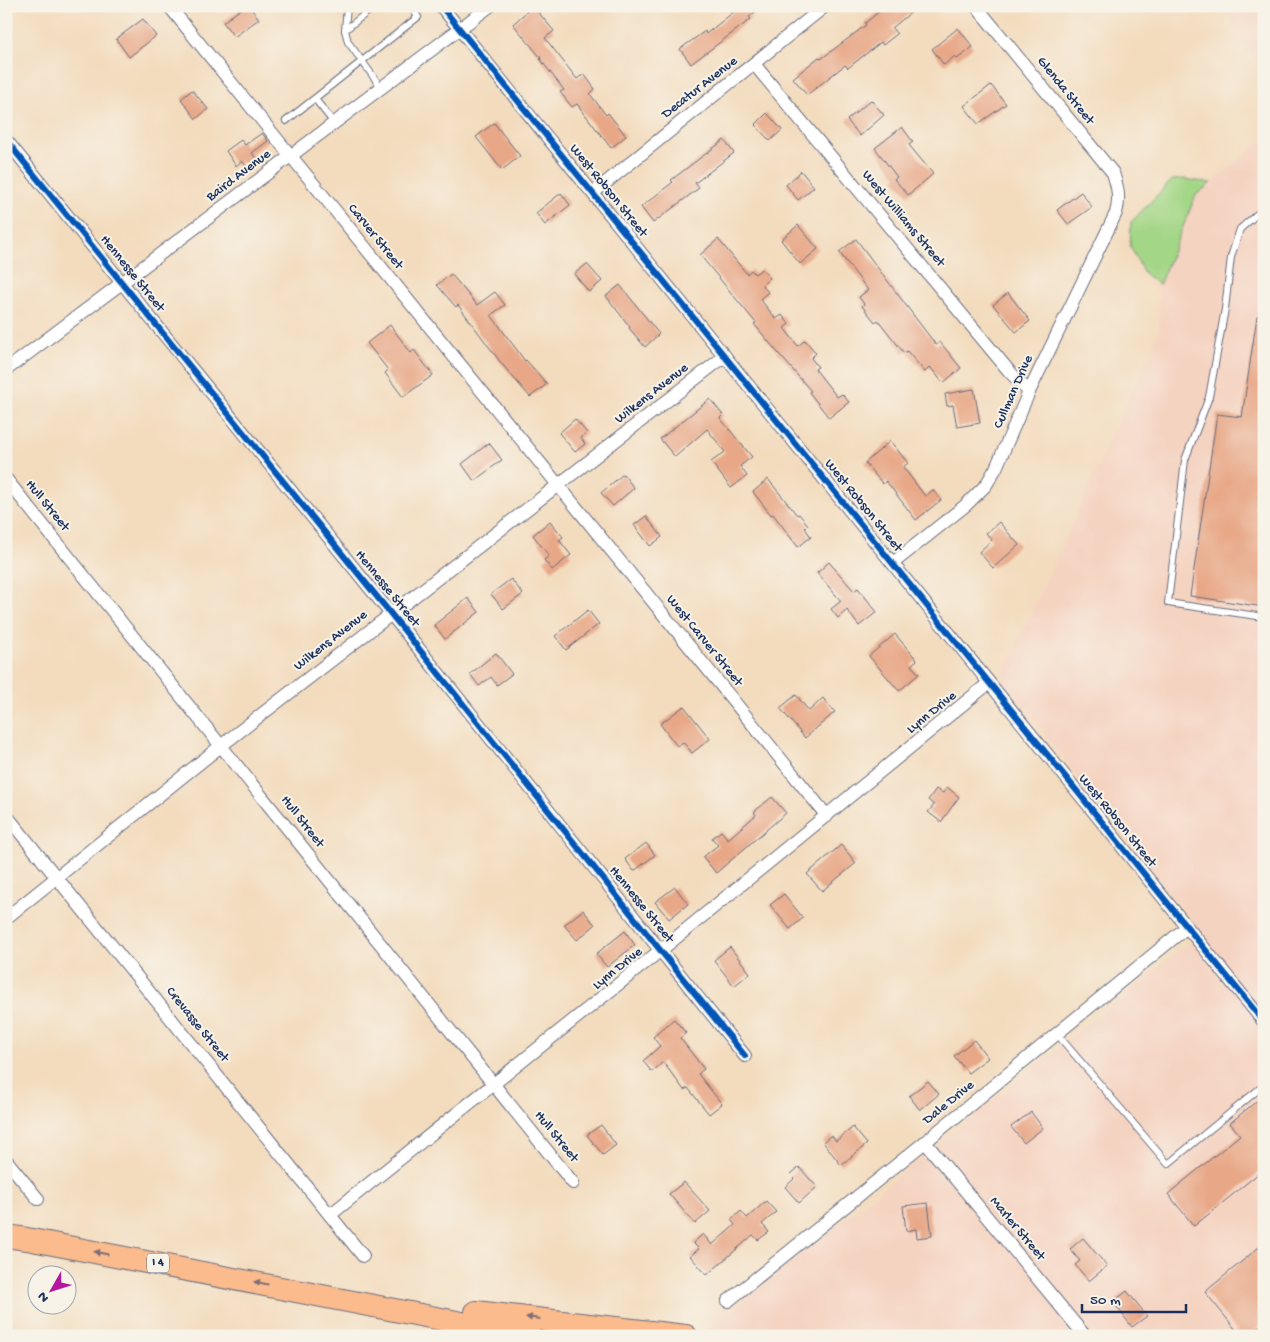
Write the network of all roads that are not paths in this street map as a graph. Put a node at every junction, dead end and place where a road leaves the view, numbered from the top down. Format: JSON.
{"nodes":[{"id":1,"x":168,"y":6,"type":"edge"},
{"id":2,"x":347,"y":6,"type":"edge"},
{"id":3,"x":375,"y":6,"type":"edge"},
{"id":4,"x":411,"y":6,"type":"edge"},
{"id":5,"x":441,"y":6,"type":"edge"},
{"id":6,"x":490,"y":6,"type":"edge"},
{"id":7,"x":825,"y":6,"type":"edge"},
{"id":8,"x":976,"y":6,"type":"edge"},
{"id":9,"x":459,"y":28,"type":"junction"},
{"id":10,"x":345,"y":30,"type":"junction"},
{"id":11,"x":362,"y":62,"type":"junction"},
{"id":12,"x":754,"y":64,"type":"junction"},
{"id":13,"x":381,"y":87,"type":"junction"},
{"id":14,"x":315,"y":99,"type":"junction"},
{"id":15,"x":286,"y":121,"type":"dead end"},
{"id":16,"x":334,"y":123,"type":"junction"},
{"id":17,"x":6,"y":140,"type":"edge"},
{"id":18,"x":290,"y":156,"type":"junction"},
{"id":19,"x":593,"y":193,"type":"junction"},
{"id":20,"x":1119,"y":201,"type":"joint"},
{"id":21,"x":1264,"y":208,"type":"edge"},
{"id":22,"x":123,"y":282,"type":"junction"},
{"id":23,"x":725,"y":356,"type":"junction"},
{"id":24,"x":6,"y":370,"type":"edge"},
{"id":25,"x":1029,"y":392,"type":"junction"},
{"id":26,"x":6,"y":479,"type":"edge"},
{"id":27,"x":559,"y":485,"type":"junction"},
{"id":28,"x":893,"y":563,"type":"junction"},
{"id":29,"x":391,"y":614,"type":"junction"},
{"id":30,"x":1264,"y":617,"type":"edge"},
{"id":31,"x":989,"y":683,"type":"junction"},
{"id":32,"x":222,"y":745,"type":"junction"},
{"id":33,"x":6,"y":814,"type":"edge"},
{"id":34,"x":827,"y":816,"type":"junction"},
{"id":35,"x":58,"y":877,"type":"junction"},
{"id":36,"x":6,"y":918,"type":"edge"},
{"id":37,"x":1188,"y":927,"type":"junction"},
{"id":38,"x":661,"y":950,"type":"junction"},
{"id":39,"x":1262,"y":1017,"type":"edge"},
{"id":40,"x":1057,"y":1034,"type":"junction"},
{"id":41,"x":745,"y":1056,"type":"dead end"},
{"id":42,"x":494,"y":1084,"type":"junction"},
{"id":43,"x":1264,"y":1085,"type":"edge"},
{"id":44,"x":925,"y":1142,"type":"junction"},
{"id":45,"x":6,"y":1160,"type":"edge"},
{"id":46,"x":573,"y":1183,"type":"dead end"},
{"id":47,"x":38,"y":1199,"type":"dead end"},
{"id":48,"x":330,"y":1215,"type":"junction"},
{"id":49,"x":6,"y":1236,"type":"edge"},
{"id":50,"x":363,"y":1256,"type":"dead end"},
{"id":51,"x":309,"y":1292,"type":"junction"},
{"id":52,"x":728,"y":1301,"type":"dead end"},
{"id":53,"x":529,"y":1336,"type":"edge"},
{"id":54,"x":686,"y":1336,"type":"edge"},
{"id":55,"x":1085,"y":1336,"type":"edge"}],
"edges":[{"from":1,"to":18,"type":"street","name":"Carver Street"},
{"from":2,"to":10,"type":"lane"},
{"from":3,"to":10,"type":"lane"},
{"from":4,"to":11,"type":"lane"},
{"from":5,"to":9,"type":"street","name":"West Robson Street"},
{"from":6,"to":9,"type":"street","name":"Baird Avenue"},
{"from":7,"to":12,"type":"street","name":"Decatur Avenue"},
{"from":8,"to":20,"type":"street","name":"Glenda Street"},
{"from":9,"to":13,"type":"street","name":"Baird Avenue"},
{"from":9,"to":19,"type":"street","name":"West Robson Street"},
{"from":10,"to":11,"type":"lane"},
{"from":11,"to":13,"type":"lane"},
{"from":11,"to":14,"type":"lane"},
{"from":12,"to":19,"type":"street","name":"Decatur Avenue"},
{"from":12,"to":25,"type":"street","name":"West Williams Street"},
{"from":13,"to":16,"type":"street","name":"Baird Avenue"},
{"from":14,"to":15,"type":"lane"},
{"from":14,"to":16,"type":"lane"},
{"from":16,"to":18,"type":"street","name":"Baird Avenue"},
{"from":17,"to":22,"type":"street","name":"Hennesse Street"},
{"from":18,"to":22,"type":"street","name":"Baird Avenue"},
{"from":18,"to":27,"type":"street","name":"Carver Street"},
{"from":19,"to":23,"type":"street","name":"West Robson Street"},
{"from":20,"to":25,"type":"street","name":"Cullman Drive"},
{"from":21,"to":30,"type":"lane"},
{"from":22,"to":24,"type":"street","name":"Baird Avenue"},
{"from":22,"to":29,"type":"street","name":"Hennesse Street"},
{"from":23,"to":27,"type":"street","name":"Wilkens Avenue"},
{"from":23,"to":28,"type":"street","name":"West Robson Street"},
{"from":25,"to":28,"type":"street","name":"Cullman Drive"},
{"from":26,"to":32,"type":"street","name":"Hull Street"},
{"from":27,"to":29,"type":"street","name":"Wilkens Avenue"},
{"from":27,"to":34,"type":"street","name":"West Carver Street"},
{"from":28,"to":31,"type":"street","name":"West Robson Street"},
{"from":29,"to":32,"type":"street","name":"Wilkens Avenue"},
{"from":29,"to":38,"type":"street","name":"Hennesse Street"},
{"from":31,"to":34,"type":"street","name":"Lynn Drive"},
{"from":31,"to":37,"type":"street","name":"West Robson Street"},
{"from":32,"to":35,"type":"street","name":"Wilkens Avenue"},
{"from":32,"to":42,"type":"street","name":"Hull Street"},
{"from":33,"to":35,"type":"street","name":"Crevasse Street"},
{"from":34,"to":38,"type":"street","name":"Lynn Drive"},
{"from":35,"to":36,"type":"street","name":"Wilkens Avenue"},
{"from":35,"to":48,"type":"street","name":"Crevasse Street"},
{"from":37,"to":39,"type":"street","name":"West Robson Street"},
{"from":37,"to":40,"type":"street","name":"Dale Drive"},
{"from":38,"to":41,"type":"street","name":"Hennesse Street"},
{"from":38,"to":42,"type":"street","name":"Lynn Drive"},
{"from":40,"to":43,"type":"lane"},
{"from":40,"to":44,"type":"street","name":"Dale Drive"},
{"from":42,"to":46,"type":"street","name":"Hull Street"},
{"from":42,"to":48,"type":"street","name":"Lynn Drive"},
{"from":44,"to":52,"type":"street","name":"Dale Drive"},
{"from":44,"to":55,"type":"street","name":"Marler Street"},
{"from":45,"to":47,"type":"street"},
{"from":48,"to":50,"type":"street","name":"Crevasse Street"},
{"from":51,"to":49,"type":"highway","number":"I 4","one_way":true},
{"from":51,"to":53,"type":"highway","number":"I 4"},
{"from":54,"to":51,"type":"highway","one_way":true}]}
